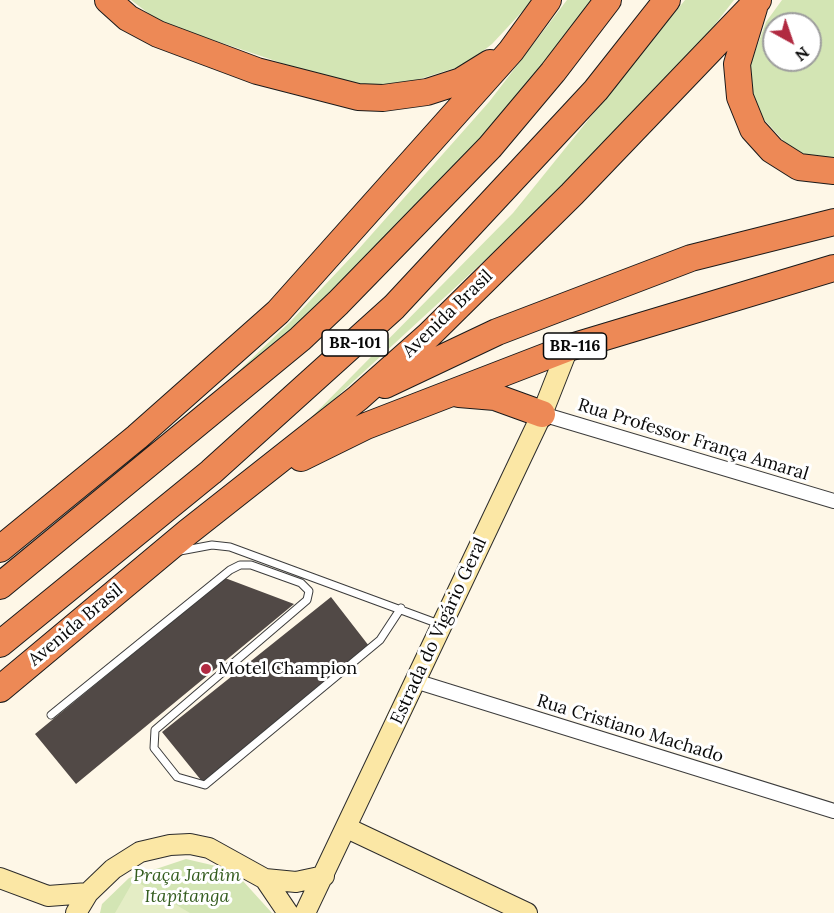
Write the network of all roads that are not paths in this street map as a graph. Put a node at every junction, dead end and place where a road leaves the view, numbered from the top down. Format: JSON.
{"nodes":[{"id":1,"x":108,"y":0,"type":"edge"},
{"id":2,"x":548,"y":0,"type":"edge"},
{"id":3,"x":608,"y":0,"type":"edge"},
{"id":4,"x":667,"y":0,"type":"edge"},
{"id":5,"x":757,"y":2,"type":"edge"},
{"id":6,"x":511,"y":51,"type":"junction"},
{"id":7,"x":834,"y":171,"type":"edge"},
{"id":8,"x":834,"y":222,"type":"edge"},
{"id":9,"x":834,"y":268,"type":"edge"},
{"id":10,"x":568,"y":348,"type":"junction"},
{"id":11,"x":450,"y":394,"type":"junction"},
{"id":12,"x":358,"y":398,"type":"junction"},
{"id":13,"x":542,"y":414,"type":"junction"},
{"id":14,"x":240,"y":491,"type":"junction"},
{"id":15,"x":834,"y":501,"type":"edge"},
{"id":16,"x":0,"y":549,"type":"edge"},
{"id":17,"x":155,"y":559,"type":"junction"},
{"id":18,"x":0,"y":586,"type":"edge"},
{"id":19,"x":401,"y":608,"type":"junction"},
{"id":20,"x":442,"y":625,"type":"junction"},
{"id":21,"x":0,"y":644,"type":"edge"},
{"id":22,"x":415,"y":681,"type":"junction"},
{"id":23,"x":0,"y":689,"type":"edge"},
{"id":24,"x":51,"y":715,"type":"dead end"},
{"id":25,"x":834,"y":811,"type":"edge"},
{"id":26,"x":347,"y":828,"type":"junction"},
{"id":27,"x":324,"y":876,"type":"junction"},
{"id":28,"x":0,"y":878,"type":"edge"},
{"id":29,"x":265,"y":879,"type":"junction"},
{"id":30,"x":88,"y":893,"type":"junction"},
{"id":31,"x":48,"y":897,"type":"junction"},
{"id":32,"x":63,"y":913,"type":"edge"},
{"id":33,"x":76,"y":913,"type":"edge"},
{"id":34,"x":288,"y":913,"type":"edge"},
{"id":35,"x":305,"y":913,"type":"edge"},
{"id":36,"x":527,"y":913,"type":"edge"}],
"edges":[{"from":1,"to":6,"type":"highway"},
{"from":2,"to":6,"type":"highway"},
{"from":3,"to":18,"type":"highway","number":"BR-101"},
{"from":4,"to":21,"type":"highway","name":"Avenida Brasil","number":"BR-101"},
{"from":5,"to":7,"type":"highway"},
{"from":5,"to":12,"type":"highway","name":"Avenida Brasil","number":"BR-101"},
{"from":6,"to":16,"type":"highway"},
{"from":8,"to":12,"type":"highway","number":"BR-116"},
{"from":9,"to":10,"type":"highway","number":"BR-116"},
{"from":10,"to":11,"type":"highway","number":"BR-116"},
{"from":10,"to":13,"type":"street","name":"Estrada do Vigário Geral"},
{"from":11,"to":13,"type":"highway"},
{"from":11,"to":14,"type":"highway","number":"BR-116"},
{"from":12,"to":14,"type":"highway","name":"Avenida Brasil","number":"BR-101"},
{"from":13,"to":15,"type":"street","name":"Rua Professor França Amaral"},
{"from":13,"to":20,"type":"street","name":"Estrada do Vigário Geral"},
{"from":14,"to":17,"type":"highway","name":"Avenida Brasil","number":"BR-101"},
{"from":17,"to":19,"type":"lane"},
{"from":17,"to":23,"type":"highway","name":"Avenida Brasil","number":"BR-101"},
{"from":19,"to":20,"type":"lane"},
{"from":19,"to":24,"type":"lane"},
{"from":20,"to":22,"type":"street","name":"Estrada do Vigário Geral"},
{"from":22,"to":25,"type":"street","name":"Rua Cristiano Machado"},
{"from":22,"to":26,"type":"street","name":"Estrada do Vigário Geral"},
{"from":26,"to":27,"type":"street","name":"Estrada do Vigário Geral"},
{"from":26,"to":36,"type":"street"},
{"from":27,"to":29,"type":"street"},
{"from":27,"to":35,"type":"street","name":"Estrada do Vigário Geral"},
{"from":28,"to":31,"type":"street"},
{"from":29,"to":30,"type":"street"},
{"from":29,"to":34,"type":"street"},
{"from":30,"to":31,"type":"street"},
{"from":30,"to":33,"type":"street"},
{"from":31,"to":32,"type":"street"}]}
